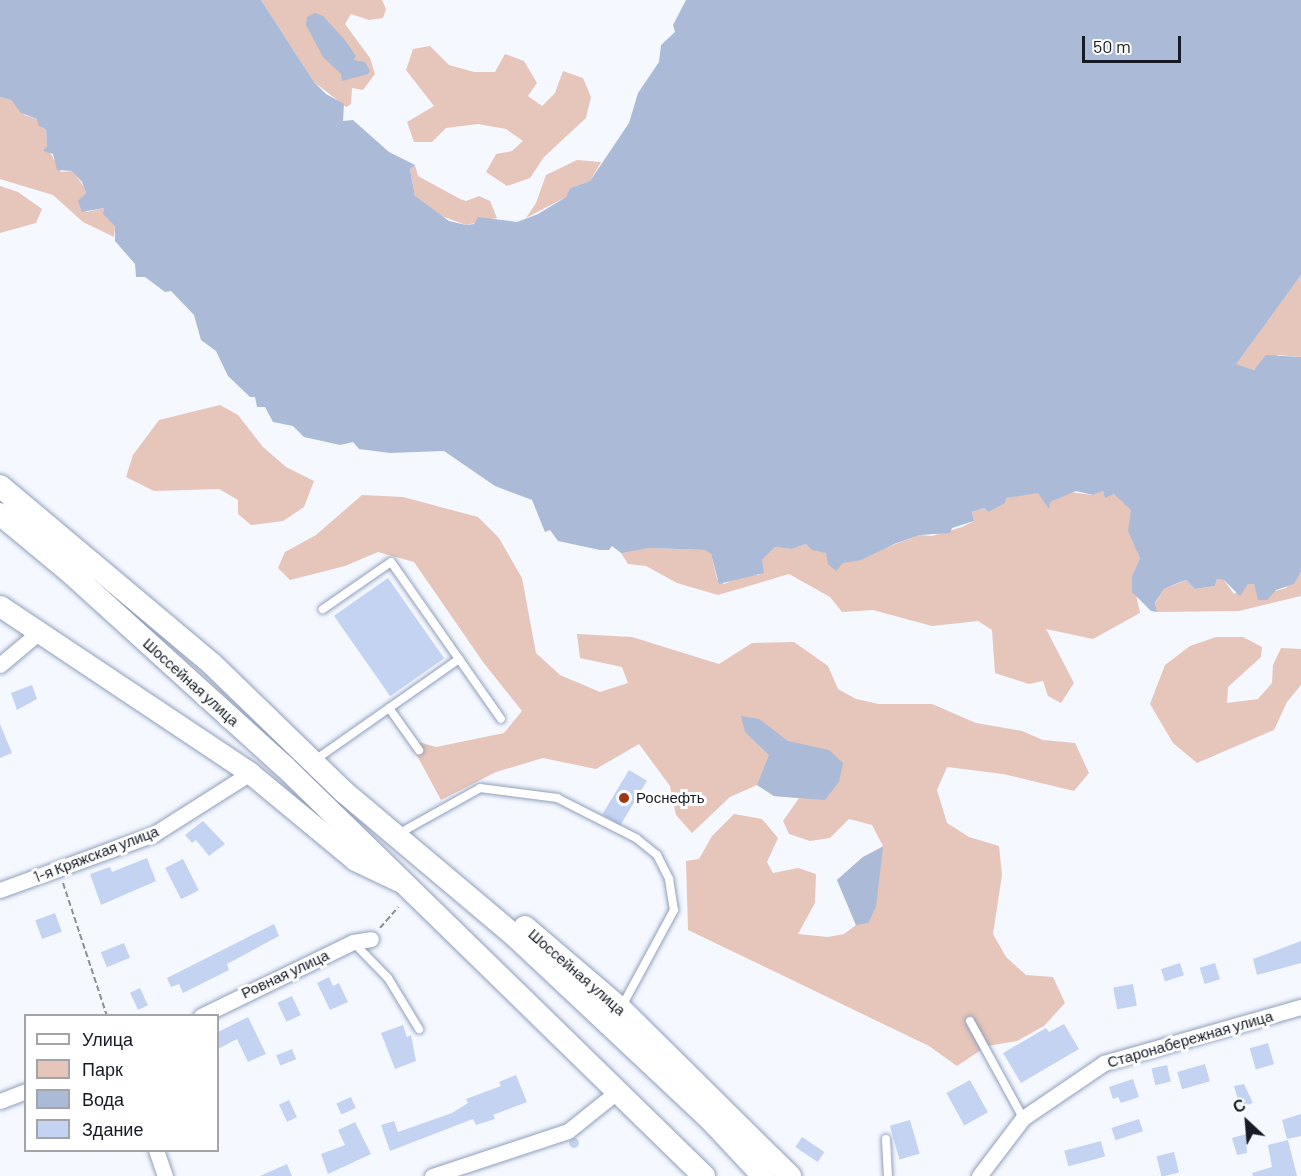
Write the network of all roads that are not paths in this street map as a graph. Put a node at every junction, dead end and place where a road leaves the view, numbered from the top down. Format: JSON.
{"nodes":[{"id":1,"x":0,"y":486,"type":"edge"},
{"id":2,"x":0,"y":514,"type":"edge"},
{"id":3,"x":0,"y":606,"type":"edge"},
{"id":4,"x":323,"y":609,"type":"dead end"},
{"id":5,"x":39,"y":632,"type":"junction"},
{"id":6,"x":459,"y":659,"type":"junction"},
{"id":7,"x":0,"y":665,"type":"edge"},
{"id":8,"x":389,"y":708,"type":"junction"},
{"id":9,"x":501,"y":719,"type":"dead end"},
{"id":10,"x":419,"y":750,"type":"dead end"},
{"id":11,"x":313,"y":760,"type":"junction"},
{"id":12,"x":250,"y":773,"type":"junction"},
{"id":13,"x":344,"y":792,"type":"junction"},
{"id":14,"x":407,"y":829,"type":"junction"},
{"id":15,"x":401,"y":882,"type":"junction"},
{"id":16,"x":0,"y":890,"type":"edge"},
{"id":17,"x":371,"y":939,"type":"dead end"},
{"id":18,"x":353,"y":942,"type":"junction"},
{"id":19,"x":1301,"y":1007,"type":"edge"},
{"id":20,"x":621,"y":1009,"type":"junction"},
{"id":21,"x":205,"y":1014,"type":"edge"},
{"id":22,"x":970,"y":1021,"type":"dead end"},
{"id":23,"x":419,"y":1029,"type":"dead end"},
{"id":24,"x":618,"y":1091,"type":"junction"},
{"id":25,"x":24,"y":1092,"type":"edge"},
{"id":26,"x":0,"y":1101,"type":"edge"},
{"id":27,"x":1023,"y":1118,"type":"junction"},
{"id":28,"x":886,"y":1139,"type":"dead end"},
{"id":29,"x":157,"y":1152,"type":"edge"},
{"id":30,"x":165,"y":1176,"type":"edge"},
{"id":31,"x":432,"y":1176,"type":"edge"},
{"id":32,"x":704,"y":1176,"type":"edge"},
{"id":33,"x":763,"y":1176,"type":"edge"},
{"id":34,"x":790,"y":1176,"type":"edge"},
{"id":35,"x":888,"y":1176,"type":"edge"},
{"id":36,"x":979,"y":1176,"type":"edge"}],
"edges":[{"from":1,"to":11,"type":"main road","name":"Шоссейная улица"},
{"from":2,"to":15,"type":"main road","name":"Шоссейная улица"},
{"from":3,"to":5,"type":"main road","name":"Шоссейная улица"},
{"from":4,"to":6,"type":"lane"},
{"from":5,"to":7,"type":"street"},
{"from":5,"to":12,"type":"main road","name":"Шоссейная улица"},
{"from":6,"to":8,"type":"lane"},
{"from":6,"to":9,"type":"lane"},
{"from":8,"to":10,"type":"lane"},
{"from":8,"to":11,"type":"lane"},
{"from":11,"to":13,"type":"main road","name":"Шоссейная улица"},
{"from":12,"to":15,"type":"main road","name":"Шоссейная улица"},
{"from":12,"to":16,"type":"street","name":"1-я Кряжская улица"},
{"from":13,"to":14,"type":"main road","name":"Шоссейная улица"},
{"from":13,"to":33,"type":"main road","name":"Шоссейная улица"},
{"from":14,"to":20,"type":"main road","name":"Шоссейная улица"},
{"from":14,"to":20,"type":"lane"},
{"from":15,"to":24,"type":"main road","name":"Шоссейная улица"},
{"from":17,"to":18,"type":"street","name":"Ровная улица"},
{"from":18,"to":21,"type":"street","name":"Ровная улица"},
{"from":18,"to":23,"type":"lane"},
{"from":19,"to":27,"type":"street","name":"Старонабережная улица"},
{"from":20,"to":34,"type":"main road","name":"Шоссейная улица"},
{"from":22,"to":27,"type":"lane"},
{"from":24,"to":31,"type":"street"},
{"from":24,"to":32,"type":"main road","name":"Шоссейная улица"},
{"from":25,"to":26,"type":"street"},
{"from":27,"to":36,"type":"street","name":"Старонабережная улица"},
{"from":28,"to":35,"type":"lane"},
{"from":29,"to":30,"type":"street"}]}
